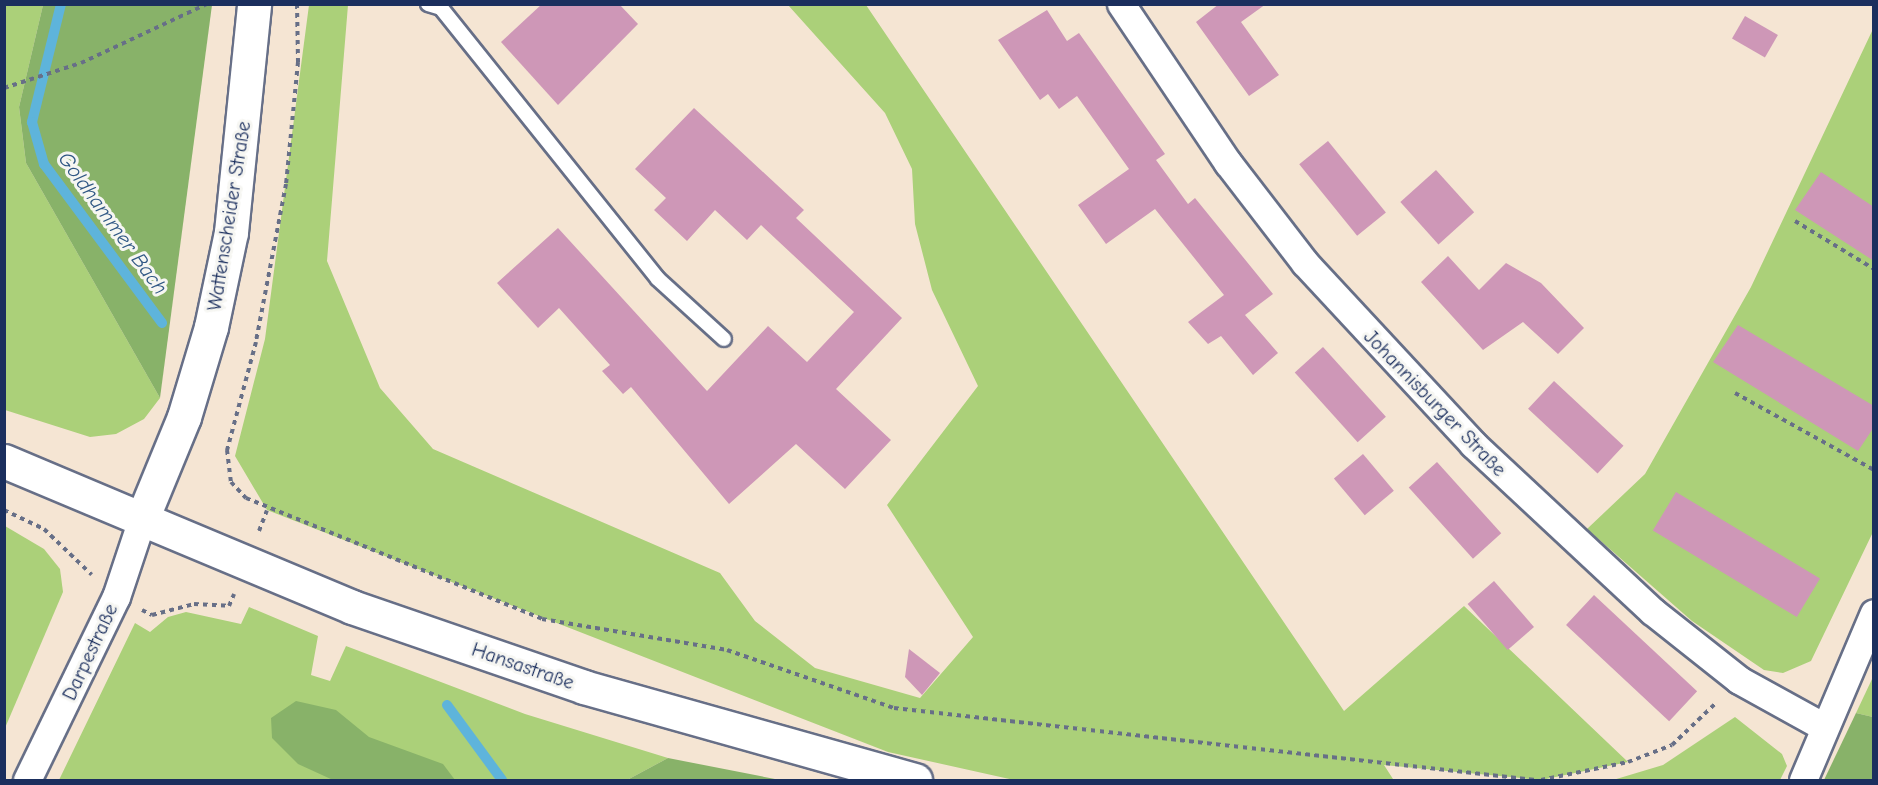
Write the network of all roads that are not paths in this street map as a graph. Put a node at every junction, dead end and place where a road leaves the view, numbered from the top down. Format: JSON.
{"nodes":[{"id":1,"x":254,"y":4,"type":"edge"},
{"id":2,"x":428,"y":4,"type":"edge"},
{"id":3,"x":1121,"y":4,"type":"edge"},
{"id":4,"x":724,"y":339,"type":"dead end"},
{"id":5,"x":4,"y":461,"type":"edge"},
{"id":6,"x":142,"y":519,"type":"junction"},
{"id":7,"x":1874,"y":613,"type":"edge"},
{"id":8,"x":1824,"y":727,"type":"junction"},
{"id":9,"x":27,"y":780,"type":"edge"},
{"id":10,"x":915,"y":780,"type":"edge"},
{"id":11,"x":1803,"y":780,"type":"edge"}],
"edges":[{"from":1,"to":6,"type":"street","name":"Wattenscheider Straße"},
{"from":2,"to":4,"type":"lane"},
{"from":3,"to":8,"type":"street","name":"Johannisburger Straße"},
{"from":5,"to":6,"type":"street"},
{"from":6,"to":9,"type":"street","name":"Darpestraße"},
{"from":6,"to":10,"type":"street","name":"Hansastraße"},
{"from":7,"to":8,"type":"street"},
{"from":8,"to":11,"type":"street"}]}
